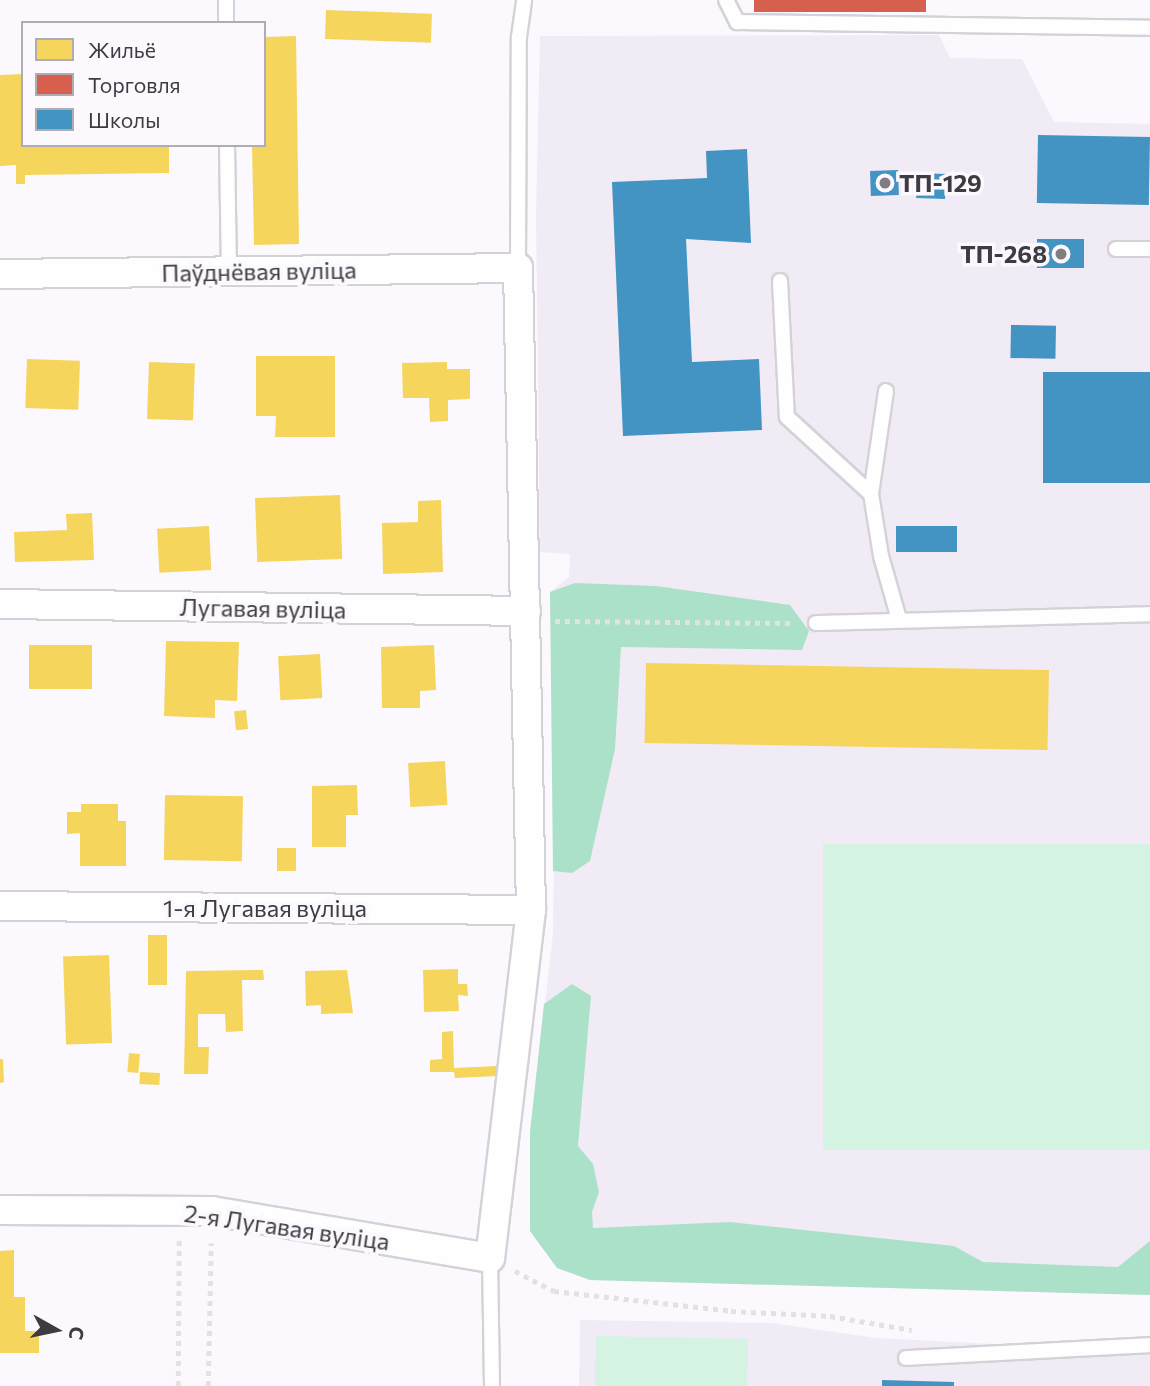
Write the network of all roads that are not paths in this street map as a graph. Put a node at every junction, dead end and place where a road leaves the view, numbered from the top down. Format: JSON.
{"nodes":[{"id":1,"x":226,"y":0,"type":"edge"},
{"id":2,"x":524,"y":0,"type":"edge"},
{"id":3,"x":726,"y":0,"type":"edge"},
{"id":4,"x":226,"y":21,"type":"edge"},
{"id":5,"x":1150,"y":28,"type":"edge"},
{"id":6,"x":227,"y":147,"type":"edge"},
{"id":7,"x":1116,"y":249,"type":"dead end"},
{"id":8,"x":1150,"y":249,"type":"edge"},
{"id":9,"x":518,"y":268,"type":"junction"},
{"id":10,"x":229,"y":271,"type":"junction"},
{"id":11,"x":0,"y":274,"type":"edge"},
{"id":12,"x":780,"y":281,"type":"dead end"},
{"id":13,"x":886,"y":391,"type":"dead end"},
{"id":14,"x":871,"y":494,"type":"junction"},
{"id":15,"x":0,"y":604,"type":"edge"},
{"id":16,"x":1150,"y":614,"type":"edge"},
{"id":17,"x":526,"y":617,"type":"junction"},
{"id":18,"x":899,"y":619,"type":"junction"},
{"id":19,"x":816,"y":623,"type":"road end"},
{"id":20,"x":0,"y":906,"type":"edge"},
{"id":21,"x":531,"y":910,"type":"junction"},
{"id":22,"x":0,"y":1210,"type":"edge"},
{"id":23,"x":490,"y":1258,"type":"junction"},
{"id":24,"x":1150,"y":1345,"type":"edge"},
{"id":25,"x":906,"y":1358,"type":"dead end"},
{"id":26,"x":492,"y":1386,"type":"edge"}],
"edges":[{"from":1,"to":4,"type":"lane"},
{"from":2,"to":9,"type":"lane"},
{"from":3,"to":5,"type":"lane"},
{"from":6,"to":10,"type":"lane"},
{"from":7,"to":8,"type":"lane"},
{"from":9,"to":10,"type":"street","name":"Паўднёвая вуліца"},
{"from":9,"to":17,"type":"street"},
{"from":10,"to":11,"type":"street","name":"Паўднёвая вуліца"},
{"from":12,"to":14,"type":"lane"},
{"from":13,"to":14,"type":"lane"},
{"from":14,"to":18,"type":"lane"},
{"from":15,"to":17,"type":"street","name":"Лугавая вуліца"},
{"from":16,"to":18,"type":"lane"},
{"from":17,"to":21,"type":"street"},
{"from":18,"to":19,"type":"lane"},
{"from":20,"to":21,"type":"street","name":"1-я Лугавая вуліца"},
{"from":21,"to":23,"type":"street"},
{"from":22,"to":23,"type":"street","name":"2-я Лугавая вуліца"},
{"from":23,"to":26,"type":"lane"},
{"from":24,"to":25,"type":"lane"}]}
